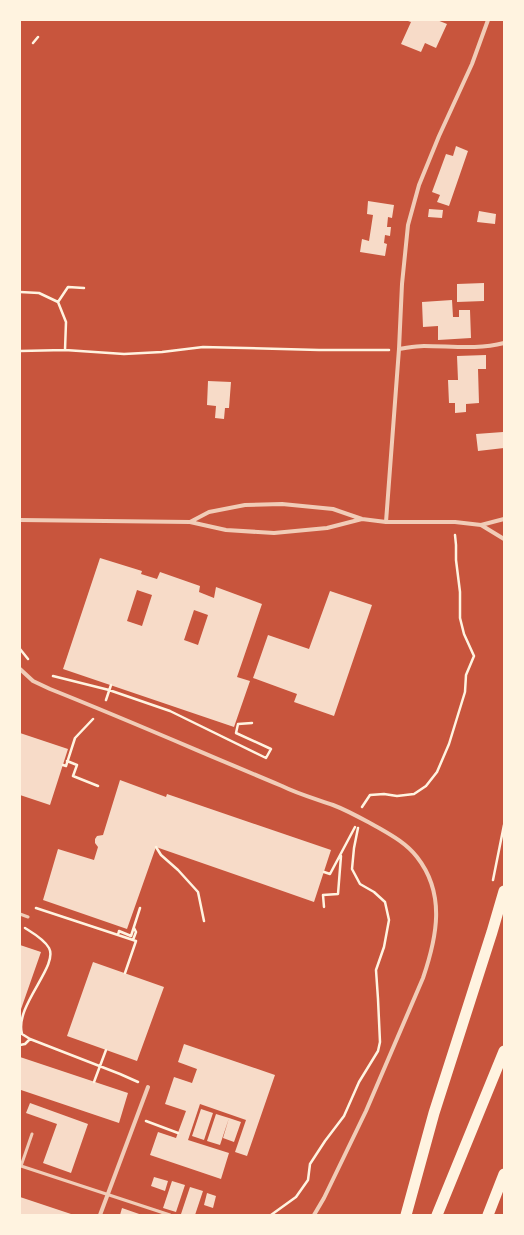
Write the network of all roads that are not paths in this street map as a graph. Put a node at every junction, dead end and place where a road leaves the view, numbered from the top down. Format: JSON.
{"nodes":[{"id":1,"x":488,"y":20,"type":"edge"},
{"id":2,"x":504,"y":343,"type":"edge"},
{"id":3,"x":399,"y":350,"type":"junction"},
{"id":4,"x":362,"y":519,"type":"junction"},
{"id":5,"x":504,"y":519,"type":"edge"},
{"id":6,"x":20,"y":520,"type":"edge"},
{"id":7,"x":190,"y":522,"type":"junction"},
{"id":8,"x":386,"y":522,"type":"junction"},
{"id":9,"x":481,"y":525,"type":"junction"},
{"id":10,"x":504,"y":539,"type":"edge"},
{"id":11,"x":20,"y":669,"type":"edge"},
{"id":12,"x":504,"y":891,"type":"edge"},
{"id":13,"x":20,"y":914,"type":"edge"},
{"id":14,"x":28,"y":917,"type":"dead end"},
{"id":15,"x":504,"y":1051,"type":"edge"},
{"id":16,"x":148,"y":1087,"type":"road end"},
{"id":17,"x":32,"y":1134,"type":"dead end"},
{"id":18,"x":504,"y":1174,"type":"edge"},
{"id":19,"x":107,"y":1195,"type":"junction"},
{"id":20,"x":100,"y":1215,"type":"edge"},
{"id":21,"x":170,"y":1215,"type":"edge"},
{"id":22,"x":314,"y":1215,"type":"edge"},
{"id":23,"x":406,"y":1215,"type":"edge"},
{"id":24,"x":437,"y":1215,"type":"edge"},
{"id":25,"x":488,"y":1215,"type":"edge"}],
"edges":[{"from":1,"to":3,"type":"street"},
{"from":2,"to":3,"type":"street"},
{"from":3,"to":8,"type":"street"},
{"from":4,"to":7,"type":"street"},
{"from":4,"to":7,"type":"street"},
{"from":4,"to":8,"type":"street"},
{"from":5,"to":9,"type":"street"},
{"from":6,"to":7,"type":"street"},
{"from":8,"to":9,"type":"street"},
{"from":9,"to":10,"type":"street"},
{"from":11,"to":22,"type":"street"},
{"from":12,"to":23,"type":"highway"},
{"from":13,"to":14,"type":"lane"},
{"from":15,"to":24,"type":"highway"},
{"from":16,"to":19,"type":"street"},
{"from":17,"to":19,"type":"lane"},
{"from":18,"to":25,"type":"highway"},
{"from":19,"to":20,"type":"street"},
{"from":19,"to":21,"type":"lane"}]}
